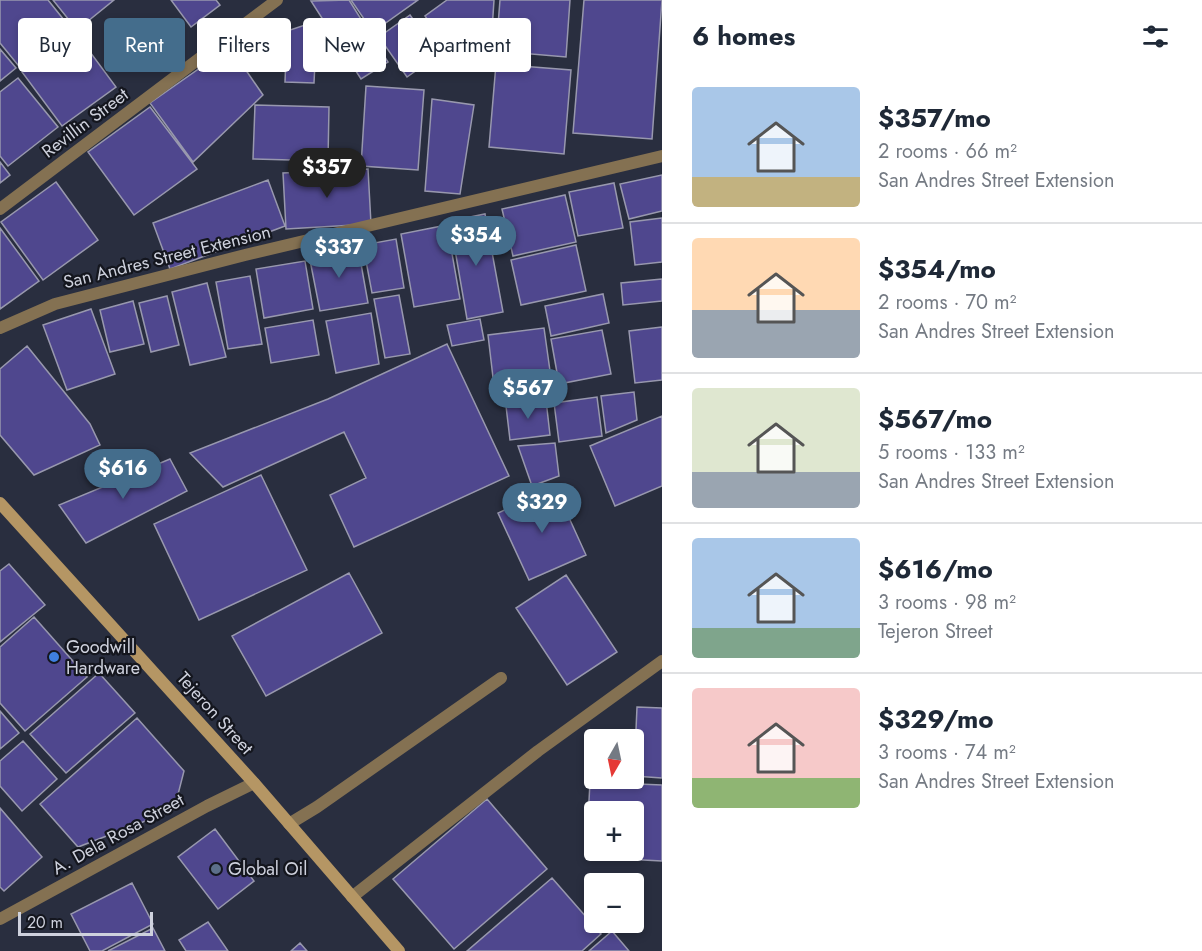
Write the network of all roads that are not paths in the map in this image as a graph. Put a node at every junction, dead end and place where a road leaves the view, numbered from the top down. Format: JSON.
{"nodes":[{"id":1,"x":277,"y":0,"type":"edge"},
{"id":2,"x":662,"y":156,"type":"edge"},
{"id":3,"x":0,"y":209,"type":"edge"},
{"id":4,"x":0,"y":328,"type":"edge"},
{"id":5,"x":0,"y":503,"type":"edge"},
{"id":6,"x":662,"y":661,"type":"edge"},
{"id":7,"x":501,"y":678,"type":"dead end"},
{"id":8,"x":254,"y":783,"type":"junction"},
{"id":9,"x":289,"y":824,"type":"junction"},
{"id":10,"x":352,"y":897,"type":"junction"},
{"id":11,"x":0,"y":919,"type":"edge"},
{"id":12,"x":399,"y":951,"type":"edge"}],
"edges":[{"from":1,"to":3,"type":"street","name":"Revillin Street"},
{"from":2,"to":4,"type":"street","name":"San Andres Street Extension"},
{"from":5,"to":8,"type":"main road","name":"Tejeron Street"},
{"from":6,"to":10,"type":"street"},
{"from":7,"to":9,"type":"street"},
{"from":8,"to":9,"type":"main road","name":"Tejeron Street"},
{"from":8,"to":11,"type":"street","name":"A. Dela Rosa Street"},
{"from":9,"to":10,"type":"main road","name":"Tejeron Street"},
{"from":10,"to":12,"type":"main road","name":"Tejeron Street"}]}
